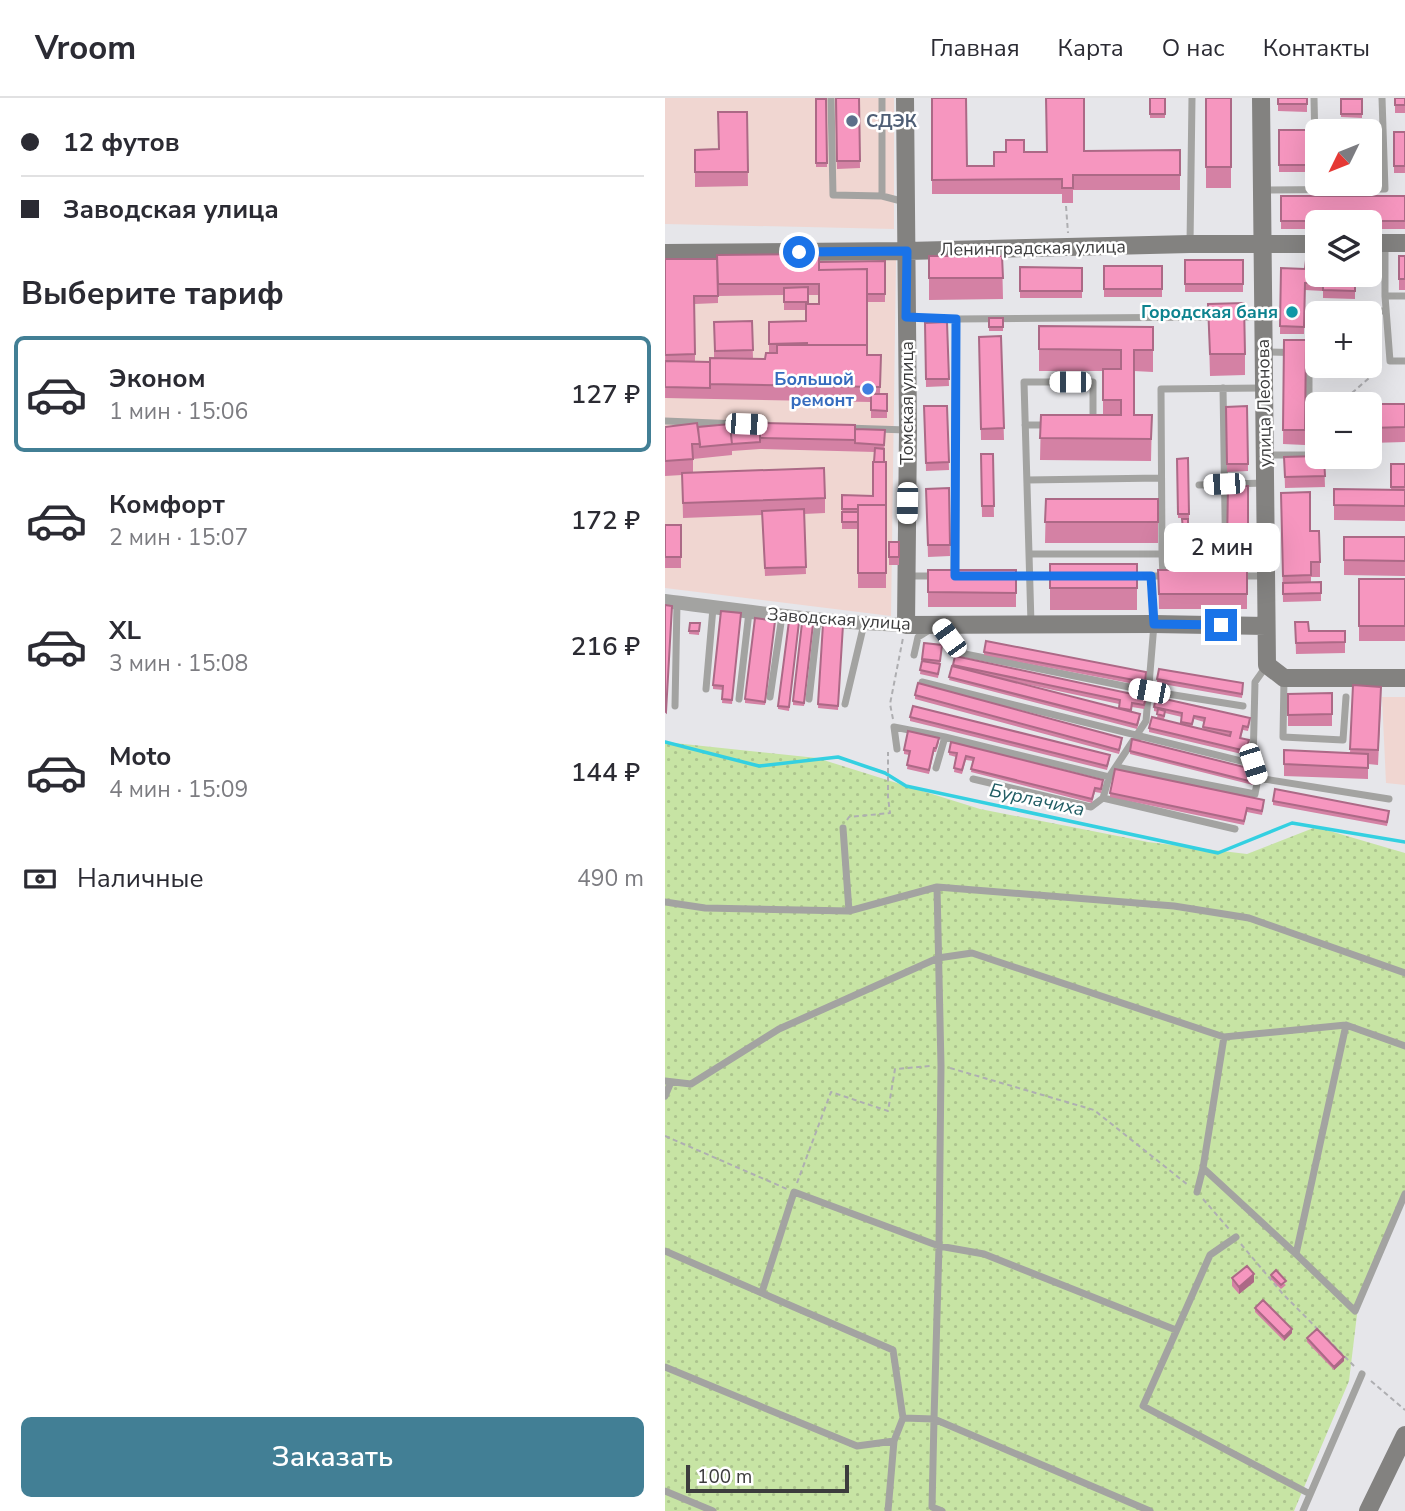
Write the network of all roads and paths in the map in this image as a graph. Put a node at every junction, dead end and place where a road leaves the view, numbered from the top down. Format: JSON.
{"nodes":[{"id":1,"x":831,"y":98,"type":"edge"},
{"id":2,"x":882,"y":98,"type":"edge"},
{"id":3,"x":905,"y":98,"type":"edge"},
{"id":4,"x":1192,"y":98,"type":"edge"},
{"id":5,"x":1261,"y":98,"type":"edge"},
{"id":6,"x":1314,"y":98,"type":"edge"},
{"id":7,"x":1382,"y":98,"type":"edge"},
{"id":8,"x":1314,"y":119,"type":"edge"},
{"id":9,"x":1383,"y":119,"type":"edge"},
{"id":10,"x":1383,"y":128,"type":"edge"},
{"id":11,"x":1305,"y":189,"type":"edge"},
{"id":12,"x":1383,"y":189,"type":"edge"},
{"id":13,"x":1262,"y":190,"type":"junction"},
{"id":14,"x":882,"y":196,"type":"junction"},
{"id":15,"x":906,"y":203,"type":"junction"},
{"id":16,"x":1066,"y":206,"type":"dead end"},
{"id":17,"x":1068,"y":237,"type":"dead end"},
{"id":18,"x":1382,"y":243,"type":"edge"},
{"id":19,"x":1405,"y":243,"type":"edge"},
{"id":20,"x":1190,"y":244,"type":"junction"},
{"id":21,"x":1262,"y":244,"type":"junction"},
{"id":22,"x":1305,"y":244,"type":"edge"},
{"id":23,"x":907,"y":251,"type":"junction"},
{"id":24,"x":665,"y":253,"type":"edge"},
{"id":25,"x":1382,"y":273,"type":"edge"},
{"id":26,"x":1385,"y":296,"type":"junction"},
{"id":27,"x":1405,"y":296,"type":"edge"},
{"id":28,"x":1382,"y":311,"type":"edge"},
{"id":29,"x":1386,"y":311,"type":"junction"},
{"id":30,"x":906,"y":317,"type":"junction"},
{"id":31,"x":1221,"y":317,"type":"edge"},
{"id":32,"x":1235,"y":317,"type":"edge"},
{"id":33,"x":1263,"y":317,"type":"junction"},
{"id":34,"x":956,"y":319,"type":"junction"},
{"id":35,"x":1263,"y":352,"type":"junction"},
{"id":36,"x":1389,"y":361,"type":"junction"},
{"id":37,"x":1405,"y":361,"type":"edge"},
{"id":38,"x":1223,"y":388,"type":"junction"},
{"id":39,"x":1264,"y":388,"type":"junction"},
{"id":40,"x":1312,"y":392,"type":"edge"},
{"id":41,"x":1353,"y":392,"type":"edge"},
{"id":42,"x":665,"y":421,"type":"edge"},
{"id":43,"x":773,"y":425,"type":"edge"},
{"id":44,"x":1025,"y":425,"type":"junction"},
{"id":45,"x":1052,"y":425,"type":"edge"},
{"id":46,"x":1079,"y":425,"type":"edge"},
{"id":47,"x":841,"y":427,"type":"edge"},
{"id":48,"x":908,"y":430,"type":"junction"},
{"id":49,"x":1264,"y":455,"type":"junction"},
{"id":50,"x":1305,"y":455,"type":"edge"},
{"id":51,"x":1161,"y":478,"type":"junction"},
{"id":52,"x":1027,"y":480,"type":"junction"},
{"id":53,"x":1265,"y":483,"type":"junction"},
{"id":54,"x":1224,"y":484,"type":"junction"},
{"id":55,"x":1199,"y":485,"type":"dead end"},
{"id":56,"x":1029,"y":554,"type":"junction"},
{"id":57,"x":1162,"y":555,"type":"junction"},
{"id":58,"x":906,"y":576,"type":"junction"},
{"id":59,"x":955,"y":576,"type":"junction"},
{"id":60,"x":967,"y":576,"type":"edge"},
{"id":61,"x":1005,"y":576,"type":"edge"},
{"id":62,"x":1029,"y":576,"type":"junction"},
{"id":63,"x":1070,"y":576,"type":"edge"},
{"id":64,"x":1124,"y":576,"type":"edge"},
{"id":65,"x":1151,"y":576,"type":"junction"},
{"id":66,"x":1163,"y":576,"type":"junction"},
{"id":67,"x":1175,"y":576,"type":"edge"},
{"id":68,"x":1214,"y":576,"type":"edge"},
{"id":69,"x":1226,"y":576,"type":"junction"},
{"id":70,"x":1266,"y":576,"type":"junction"},
{"id":71,"x":671,"y":602,"type":"edge"},
{"id":72,"x":713,"y":608,"type":"junction"},
{"id":73,"x":749,"y":612,"type":"junction"},
{"id":74,"x":782,"y":616,"type":"junction"},
{"id":75,"x":818,"y":620,"type":"junction"},
{"id":76,"x":864,"y":624,"type":"junction"},
{"id":77,"x":938,"y":624,"type":"junction"},
{"id":78,"x":1031,"y":624,"type":"junction"},
{"id":79,"x":1154,"y":624,"type":"junction"},
{"id":80,"x":906,"y":625,"type":"junction"},
{"id":81,"x":1266,"y":626,"type":"junction"},
{"id":82,"x":915,"y":655,"type":"dead end"},
{"id":83,"x":1267,"y":665,"type":"junction"},
{"id":84,"x":1284,"y":678,"type":"junction"},
{"id":85,"x":1405,"y":678,"type":"edge"},
{"id":86,"x":922,"y":682,"type":"edge"},
{"id":87,"x":706,"y":689,"type":"dead end"},
{"id":88,"x":1149,"y":691,"type":"junction"},
{"id":89,"x":770,"y":697,"type":"dead end"},
{"id":90,"x":1346,"y":697,"type":"dead end"},
{"id":91,"x":739,"y":699,"type":"dead end"},
{"id":92,"x":809,"y":699,"type":"dead end"},
{"id":93,"x":845,"y":704,"type":"dead end"},
{"id":94,"x":675,"y":706,"type":"dead end"},
{"id":95,"x":1243,"y":706,"type":"dead end"},
{"id":96,"x":894,"y":727,"type":"junction"},
{"id":97,"x":1136,"y":734,"type":"junction"},
{"id":98,"x":945,"y":737,"type":"junction"},
{"id":99,"x":897,"y":749,"type":"dead end"},
{"id":100,"x":888,"y":750,"type":"dead end"},
{"id":101,"x":1253,"y":764,"type":"junction"},
{"id":102,"x":1116,"y":767,"type":"junction"},
{"id":103,"x":936,"y":768,"type":"dead end"},
{"id":104,"x":1109,"y":777,"type":"junction"},
{"id":105,"x":1258,"y":778,"type":"junction"},
{"id":106,"x":973,"y":779,"type":"dead end"},
{"id":107,"x":1103,"y":798,"type":"junction"},
{"id":108,"x":1389,"y":799,"type":"dead end"},
{"id":109,"x":843,"y":828,"type":"joint"},
{"id":110,"x":1235,"y":829,"type":"dead end"},
{"id":111,"x":937,"y":887,"type":"junction"},
{"id":112,"x":665,"y":902,"type":"edge"},
{"id":113,"x":849,"y":911,"type":"junction"},
{"id":114,"x":938,"y":958,"type":"junction"},
{"id":115,"x":1405,"y":973,"type":"edge"},
{"id":116,"x":1346,"y":1025,"type":"junction"},
{"id":117,"x":1224,"y":1037,"type":"junction"},
{"id":118,"x":1405,"y":1046,"type":"edge"},
{"id":119,"x":941,"y":1066,"type":"junction"},
{"id":120,"x":668,"y":1081,"type":"edge"},
{"id":121,"x":665,"y":1096,"type":"edge"},
{"id":122,"x":665,"y":1136,"type":"edge"},
{"id":123,"x":1203,"y":1168,"type":"junction"},
{"id":124,"x":794,"y":1192,"type":"junction"},
{"id":125,"x":1197,"y":1192,"type":"junction"},
{"id":126,"x":1405,"y":1194,"type":"edge"},
{"id":127,"x":1236,"y":1237,"type":"junction"},
{"id":128,"x":939,"y":1246,"type":"junction"},
{"id":129,"x":665,"y":1251,"type":"edge"},
{"id":130,"x":1296,"y":1254,"type":"junction"},
{"id":131,"x":762,"y":1292,"type":"junction"},
{"id":132,"x":1176,"y":1330,"type":"junction"},
{"id":133,"x":665,"y":1367,"type":"edge"},
{"id":134,"x":1362,"y":1374,"type":"junction"},
{"id":135,"x":1405,"y":1409,"type":"edge"},
{"id":136,"x":903,"y":1418,"type":"junction"},
{"id":137,"x":934,"y":1419,"type":"junction"},
{"id":138,"x":1405,"y":1435,"type":"edge"},
{"id":139,"x":894,"y":1441,"type":"junction"},
{"id":140,"x":665,"y":1491,"type":"edge"},
{"id":141,"x":1310,"y":1494,"type":"junction"},
{"id":142,"x":713,"y":1511,"type":"edge"},
{"id":143,"x":888,"y":1511,"type":"edge"},
{"id":144,"x":942,"y":1511,"type":"edge"},
{"id":145,"x":1150,"y":1511,"type":"edge"},
{"id":146,"x":1303,"y":1511,"type":"edge"},
{"id":147,"x":1368,"y":1511,"type":"edge"}],
"edges":[{"from":1,"to":14,"type":"lane"},
{"from":2,"to":14,"type":"lane"},
{"from":3,"to":15,"type":"street","name":"Томская улица"},
{"from":4,"to":20,"type":"lane"},
{"from":5,"to":13,"type":"street","name":"улица Леонова"},
{"from":6,"to":8,"type":"lane"},
{"from":7,"to":9,"type":"lane"},
{"from":10,"to":12,"type":"lane"},
{"from":11,"to":13,"type":"lane"},
{"from":13,"to":21,"type":"street","name":"улица Леонова"},
{"from":14,"to":15,"type":"lane"},
{"from":15,"to":23,"type":"street","name":"Томская улица"},
{"from":16,"to":17,"type":"path"},
{"from":18,"to":19,"type":"street"},
{"from":20,"to":21,"type":"street","name":"Ленинградская улица"},
{"from":20,"to":23,"type":"street","name":"Ленинградская улица"},
{"from":21,"to":22,"type":"street","name":"Ленинградская улица"},
{"from":21,"to":33,"type":"street","name":"улица Леонова"},
{"from":23,"to":24,"type":"street","name":"Ленинградская улица"},
{"from":23,"to":30,"type":"street","name":"Томская улица"},
{"from":25,"to":26,"type":"lane"},
{"from":26,"to":27,"type":"lane"},
{"from":26,"to":29,"type":"lane"},
{"from":28,"to":29,"type":"lane"},
{"from":29,"to":36,"type":"lane"},
{"from":30,"to":34,"type":"lane"},
{"from":30,"to":48,"type":"street","name":"Томская улица"},
{"from":31,"to":34,"type":"lane"},
{"from":32,"to":33,"type":"lane"},
{"from":33,"to":35,"type":"street","name":"улица Леонова"},
{"from":34,"to":59,"type":"lane"},
{"from":35,"to":39,"type":"street","name":"улица Леонова"},
{"from":35,"to":40,"type":"lane"},
{"from":36,"to":37,"type":"lane"},
{"from":36,"to":41,"type":"path"},
{"from":38,"to":39,"type":"lane"},
{"from":38,"to":51,"type":"lane"},
{"from":38,"to":54,"type":"lane"},
{"from":39,"to":49,"type":"street","name":"улица Леонова"},
{"from":42,"to":43,"type":"lane"},
{"from":44,"to":45,"type":"lane"},
{"from":44,"to":46,"type":"lane"},
{"from":44,"to":52,"type":"lane"},
{"from":47,"to":48,"type":"lane"},
{"from":48,"to":58,"type":"street","name":"Томская улица"},
{"from":49,"to":50,"type":"lane"},
{"from":49,"to":53,"type":"street","name":"улица Леонова"},
{"from":51,"to":52,"type":"lane"},
{"from":51,"to":57,"type":"lane"},
{"from":52,"to":56,"type":"lane"},
{"from":53,"to":54,"type":"lane"},
{"from":53,"to":70,"type":"street","name":"улица Леонова"},
{"from":54,"to":55,"type":"lane"},
{"from":54,"to":69,"type":"lane"},
{"from":56,"to":57,"type":"lane"},
{"from":56,"to":62,"type":"lane"},
{"from":57,"to":66,"type":"lane"},
{"from":58,"to":59,"type":"lane"},
{"from":58,"to":80,"type":"street","name":"Томская улица"},
{"from":59,"to":60,"type":"lane"},
{"from":61,"to":62,"type":"lane"},
{"from":62,"to":63,"type":"lane"},
{"from":62,"to":78,"type":"lane"},
{"from":64,"to":65,"type":"lane"},
{"from":65,"to":66,"type":"lane"},
{"from":65,"to":79,"type":"lane"},
{"from":66,"to":67,"type":"lane"},
{"from":68,"to":69,"type":"lane"},
{"from":69,"to":70,"type":"lane"},
{"from":70,"to":81,"type":"street","name":"улица Леонова"},
{"from":71,"to":72,"type":"street","name":"Заводская улица"},
{"from":71,"to":94,"type":"lane"},
{"from":72,"to":73,"type":"street","name":"Заводская улица"},
{"from":72,"to":87,"type":"lane"},
{"from":73,"to":74,"type":"street","name":"Заводская улица"},
{"from":73,"to":91,"type":"lane"},
{"from":74,"to":75,"type":"street","name":"Заводская улица"},
{"from":74,"to":89,"type":"lane"},
{"from":75,"to":76,"type":"street","name":"Заводская улица"},
{"from":75,"to":92,"type":"lane"},
{"from":76,"to":80,"type":"street","name":"Заводская улица"},
{"from":76,"to":93,"type":"lane"},
{"from":77,"to":78,"type":"street","name":"Заводская улица"},
{"from":77,"to":80,"type":"street","name":"Заводская улица"},
{"from":77,"to":82,"type":"lane"},
{"from":77,"to":88,"type":"lane"},
{"from":78,"to":79,"type":"street","name":"Заводская улица"},
{"from":79,"to":81,"type":"street","name":"Заводская улица"},
{"from":79,"to":88,"type":"lane"},
{"from":80,"to":96,"type":"path"},
{"from":81,"to":83,"type":"street","name":"улица Леонова"},
{"from":83,"to":84,"type":"street"},
{"from":83,"to":101,"type":"lane"},
{"from":84,"to":85,"type":"street"},
{"from":84,"to":90,"type":"lane"},
{"from":86,"to":97,"type":"lane"},
{"from":88,"to":95,"type":"lane"},
{"from":88,"to":97,"type":"lane"},
{"from":96,"to":98,"type":"lane"},
{"from":96,"to":99,"type":"lane"},
{"from":97,"to":101,"type":"lane"},
{"from":97,"to":102,"type":"lane"},
{"from":98,"to":103,"type":"lane"},
{"from":98,"to":104,"type":"lane"},
{"from":100,"to":109,"type":"path"},
{"from":101,"to":105,"type":"lane"},
{"from":102,"to":104,"type":"lane"},
{"from":102,"to":105,"type":"lane"},
{"from":104,"to":107,"type":"lane"},
{"from":105,"to":108,"type":"lane"},
{"from":106,"to":107,"type":"lane"},
{"from":107,"to":110,"type":"lane"},
{"from":109,"to":113,"type":"lane"},
{"from":111,"to":113,"type":"lane"},
{"from":111,"to":114,"type":"lane"},
{"from":111,"to":115,"type":"lane"},
{"from":112,"to":113,"type":"lane"},
{"from":114,"to":117,"type":"lane"},
{"from":114,"to":119,"type":"lane"},
{"from":114,"to":120,"type":"lane"},
{"from":116,"to":117,"type":"lane"},
{"from":116,"to":118,"type":"lane"},
{"from":116,"to":130,"type":"lane"},
{"from":117,"to":123,"type":"lane"},
{"from":119,"to":124,"type":"path"},
{"from":119,"to":125,"type":"path"},
{"from":119,"to":128,"type":"lane"},
{"from":120,"to":121,"type":"lane"},
{"from":122,"to":124,"type":"path"},
{"from":123,"to":125,"type":"lane"},
{"from":123,"to":130,"type":"lane"},
{"from":124,"to":128,"type":"lane"},
{"from":124,"to":131,"type":"lane"},
{"from":125,"to":127,"type":"path"},
{"from":126,"to":130,"type":"lane"},
{"from":127,"to":132,"type":"lane"},
{"from":127,"to":134,"type":"path"},
{"from":128,"to":132,"type":"lane"},
{"from":128,"to":137,"type":"lane"},
{"from":129,"to":131,"type":"lane"},
{"from":131,"to":136,"type":"lane"},
{"from":132,"to":141,"type":"lane"},
{"from":133,"to":139,"type":"lane"},
{"from":134,"to":135,"type":"path"},
{"from":134,"to":141,"type":"lane"},
{"from":136,"to":137,"type":"lane"},
{"from":136,"to":139,"type":"lane"},
{"from":137,"to":144,"type":"lane"},
{"from":137,"to":145,"type":"lane"},
{"from":138,"to":147,"type":"street"},
{"from":139,"to":143,"type":"lane"},
{"from":140,"to":142,"type":"lane"},
{"from":141,"to":146,"type":"lane"}]}
